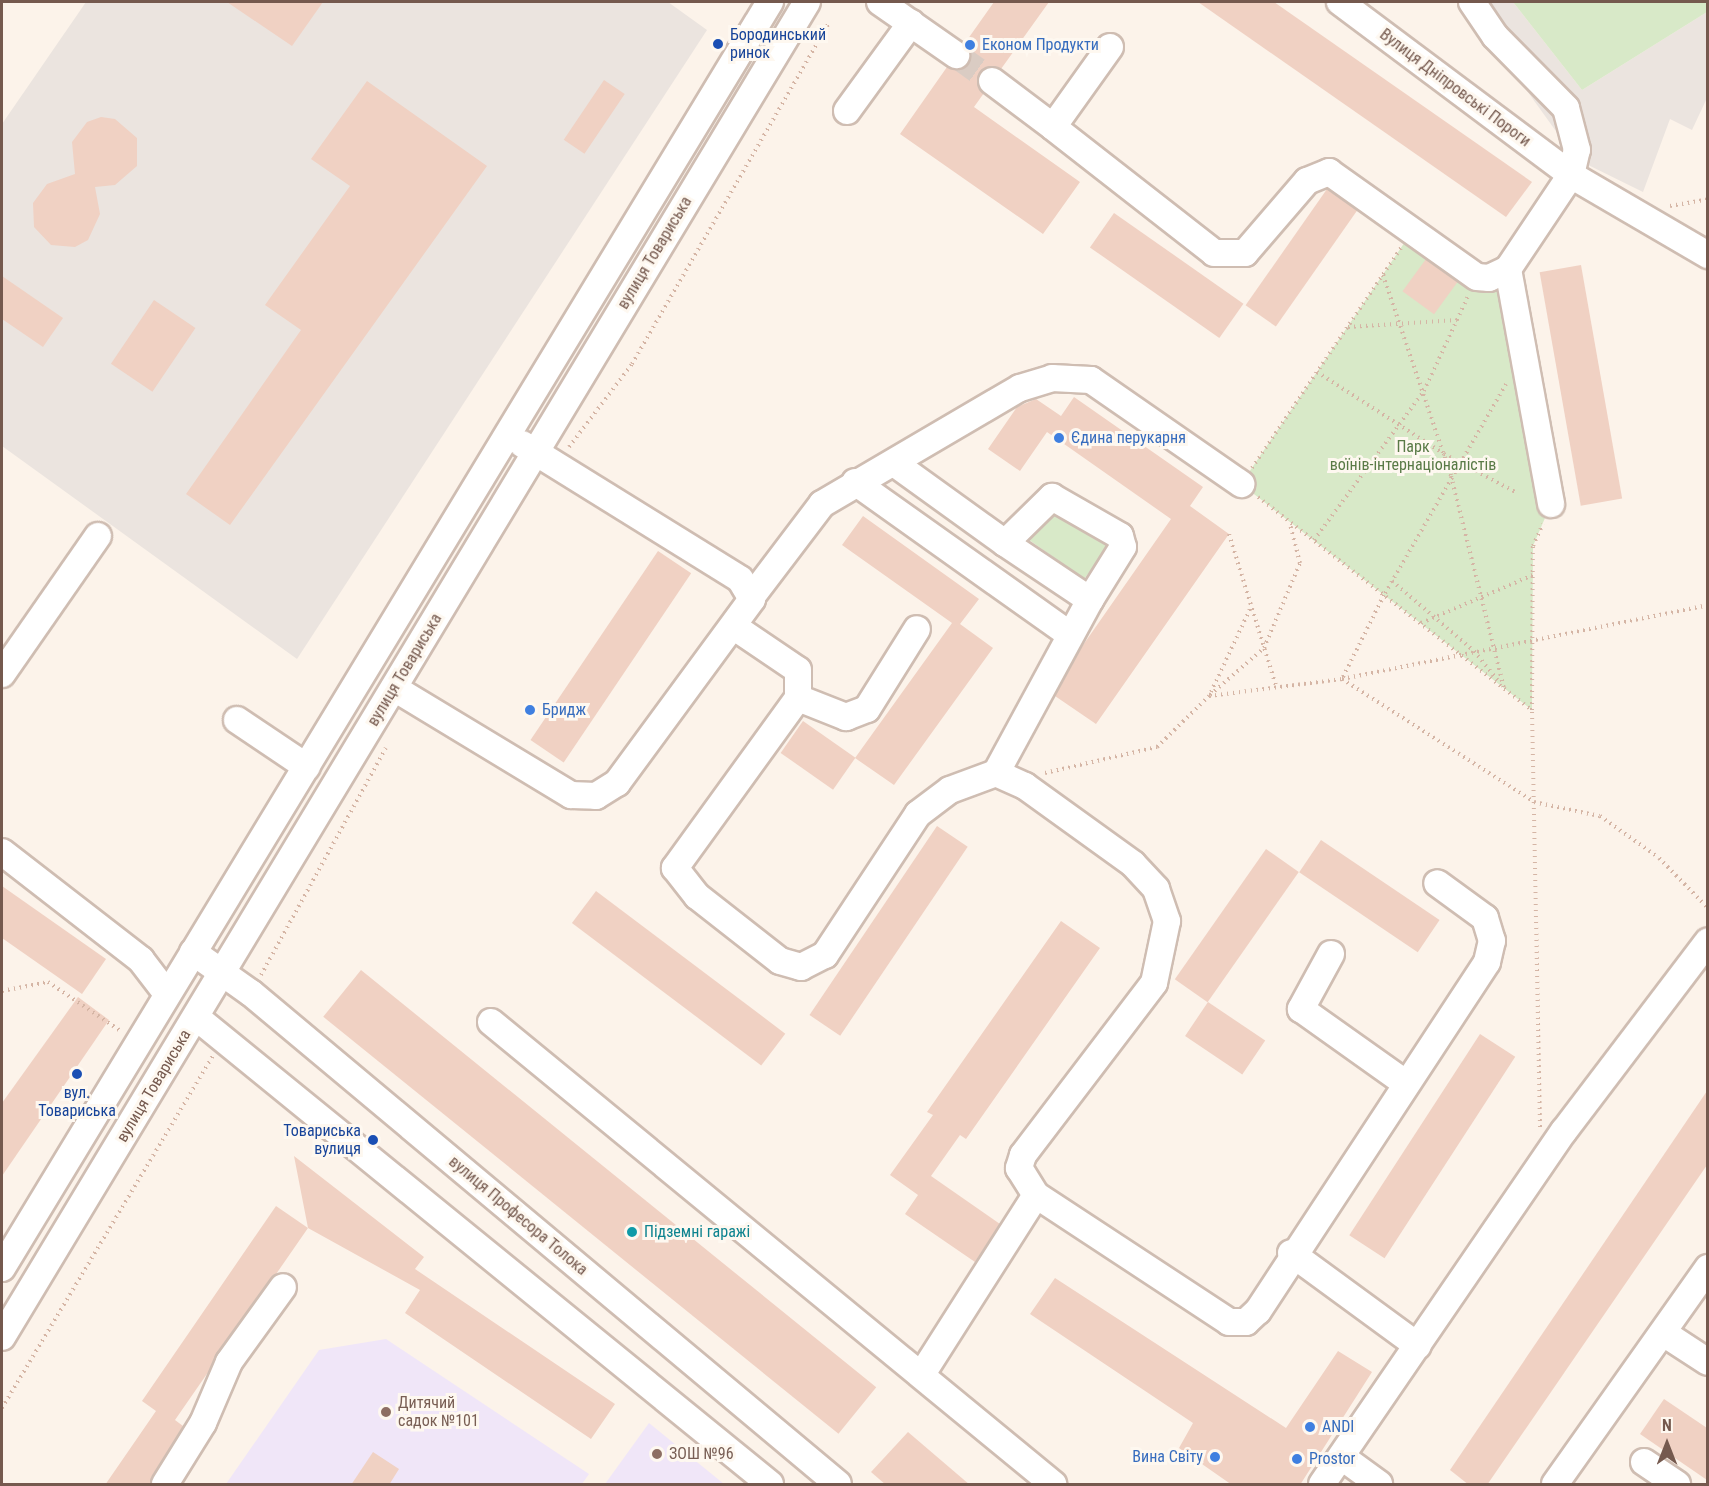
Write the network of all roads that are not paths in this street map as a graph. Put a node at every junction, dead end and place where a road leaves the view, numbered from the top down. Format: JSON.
{"nodes":[{"id":1,"x":770,"y":2,"type":"edge"},
{"id":2,"x":807,"y":2,"type":"edge"},
{"id":3,"x":880,"y":2,"type":"edge"},
{"id":4,"x":1340,"y":2,"type":"edge"},
{"id":5,"x":1472,"y":2,"type":"edge"},
{"id":6,"x":911,"y":23,"type":"junction"},
{"id":7,"x":1110,"y":47,"type":"dead end"},
{"id":8,"x":956,"y":55,"type":"tunnel mouth"},
{"id":9,"x":992,"y":81,"type":"tunnel mouth"},
{"id":10,"x":847,"y":111,"type":"dead end"},
{"id":11,"x":1053,"y":127,"type":"junction"},
{"id":12,"x":1571,"y":175,"type":"junction"},
{"id":13,"x":1707,"y":255,"type":"edge"},
{"id":14,"x":1508,"y":269,"type":"junction"},
{"id":15,"x":506,"y":434,"type":"junction"},
{"id":16,"x":536,"y":452,"type":"junction"},
{"id":17,"x":894,"y":463,"type":"junction"},
{"id":18,"x":855,"y":482,"type":"junction"},
{"id":19,"x":1241,"y":484,"type":"road end"},
{"id":20,"x":1551,"y":504,"type":"road end"},
{"id":21,"x":98,"y":536,"type":"dead end"},
{"id":22,"x":1005,"y":543,"type":"junction"},
{"id":23,"x":753,"y":595,"type":"junction"},
{"id":24,"x":1090,"y":600,"type":"junction"},
{"id":25,"x":733,"y":626,"type":"junction"},
{"id":26,"x":917,"y":629,"type":"dead end"},
{"id":27,"x":1070,"y":634,"type":"junction"},
{"id":28,"x":384,"y":637,"type":"junction"},
{"id":29,"x":414,"y":655,"type":"junction"},
{"id":30,"x":2,"y":674,"type":"edge"},
{"id":31,"x":394,"y":688,"type":"junction"},
{"id":32,"x":798,"y":698,"type":"junction"},
{"id":33,"x":237,"y":720,"type":"dead end"},
{"id":34,"x":307,"y":767,"type":"junction"},
{"id":35,"x":1005,"y":776,"type":"junction"},
{"id":36,"x":2,"y":852,"type":"edge"},
{"id":37,"x":1437,"y":883,"type":"dead end"},
{"id":38,"x":1707,"y":941,"type":"edge"},
{"id":39,"x":193,"y":952,"type":"junction"},
{"id":40,"x":1331,"y":954,"type":"dead end"},
{"id":41,"x":224,"y":972,"type":"junction"},
{"id":42,"x":167,"y":994,"type":"junction"},
{"id":43,"x":196,"y":1017,"type":"junction"},
{"id":44,"x":491,"y":1022,"type":"dead end"},
{"id":45,"x":1405,"y":1083,"type":"junction"},
{"id":46,"x":1036,"y":1195,"type":"junction"},
{"id":47,"x":1291,"y":1253,"type":"junction"},
{"id":48,"x":2,"y":1268,"type":"edge"},
{"id":49,"x":1707,"y":1268,"type":"edge"},
{"id":50,"x":283,"y":1287,"type":"dead end"},
{"id":51,"x":1665,"y":1334,"type":"junction"},
{"id":52,"x":2,"y":1337,"type":"edge"},
{"id":53,"x":1418,"y":1346,"type":"junction"},
{"id":54,"x":1707,"y":1362,"type":"edge"},
{"id":55,"x":922,"y":1374,"type":"junction"},
{"id":56,"x":1342,"y":1457,"type":"junction"},
{"id":57,"x":1644,"y":1462,"type":"dead end"},
{"id":58,"x":1328,"y":1482,"type":"edge"},
{"id":59,"x":165,"y":1485,"type":"edge"},
{"id":60,"x":771,"y":1485,"type":"edge"},
{"id":61,"x":838,"y":1485,"type":"edge"},
{"id":62,"x":1053,"y":1485,"type":"edge"},
{"id":63,"x":1379,"y":1485,"type":"edge"},
{"id":64,"x":1555,"y":1485,"type":"edge"},
{"id":65,"x":1677,"y":1485,"type":"edge"}],
"edges":[{"from":1,"to":15,"type":"street","name":"вулиця Товариська"},
{"from":2,"to":16,"type":"street","name":"вулиця Товариська"},
{"from":3,"to":6,"type":"street"},
{"from":4,"to":12,"type":"street","name":"Вулиця Дніпровські Пороги"},
{"from":5,"to":12,"type":"street"},
{"from":6,"to":8,"type":"street"},
{"from":6,"to":10,"type":"street"},
{"from":7,"to":11,"type":"street"},
{"from":9,"to":11,"type":"street"},
{"from":11,"to":14,"type":"street"},
{"from":12,"to":13,"type":"street"},
{"from":12,"to":14,"type":"street"},
{"from":14,"to":20,"type":"street"},
{"from":15,"to":16,"type":"street"},
{"from":15,"to":28,"type":"street","name":"вулиця Товариська"},
{"from":16,"to":23,"type":"street"},
{"from":16,"to":29,"type":"street","name":"вулиця Товариська"},
{"from":17,"to":18,"type":"street"},
{"from":17,"to":19,"type":"street"},
{"from":17,"to":22,"type":"street"},
{"from":18,"to":23,"type":"street"},
{"from":18,"to":27,"type":"street"},
{"from":21,"to":30,"type":"street"},
{"from":22,"to":24,"type":"street"},
{"from":22,"to":24,"type":"street"},
{"from":23,"to":25,"type":"street"},
{"from":24,"to":27,"type":"street"},
{"from":25,"to":31,"type":"street"},
{"from":25,"to":32,"type":"street"},
{"from":26,"to":32,"type":"street"},
{"from":27,"to":35,"type":"street"},
{"from":28,"to":29,"type":"street"},
{"from":28,"to":34,"type":"street","name":"вулиця Товариська"},
{"from":29,"to":31,"type":"street","name":"вулиця Товариська"},
{"from":31,"to":41,"type":"street","name":"вулиця Товариська"},
{"from":32,"to":35,"type":"street"},
{"from":33,"to":34,"type":"street"},
{"from":34,"to":39,"type":"street","name":"вулиця Товариська"},
{"from":35,"to":46,"type":"street"},
{"from":36,"to":42,"type":"street"},
{"from":37,"to":45,"type":"street"},
{"from":38,"to":53,"type":"street"},
{"from":39,"to":41,"type":"street","name":"вулиця Професора Толока"},
{"from":39,"to":42,"type":"street","name":"вулиця Товариська"},
{"from":40,"to":45,"type":"street"},
{"from":41,"to":43,"type":"street","name":"вулиця Товариська"},
{"from":41,"to":61,"type":"street","name":"вулиця Професора Толока"},
{"from":42,"to":48,"type":"street","name":"вулиця Товариська"},
{"from":43,"to":52,"type":"street","name":"вулиця Товариська"},
{"from":43,"to":60,"type":"street"},
{"from":44,"to":55,"type":"street"},
{"from":45,"to":47,"type":"street"},
{"from":46,"to":47,"type":"street"},
{"from":46,"to":55,"type":"street"},
{"from":47,"to":53,"type":"street"},
{"from":49,"to":51,"type":"street"},
{"from":50,"to":59,"type":"street"},
{"from":51,"to":54,"type":"street"},
{"from":51,"to":64,"type":"street"},
{"from":53,"to":56,"type":"street"},
{"from":55,"to":62,"type":"street"},
{"from":56,"to":58,"type":"street"},
{"from":56,"to":63,"type":"street"},
{"from":57,"to":65,"type":"street"}]}
